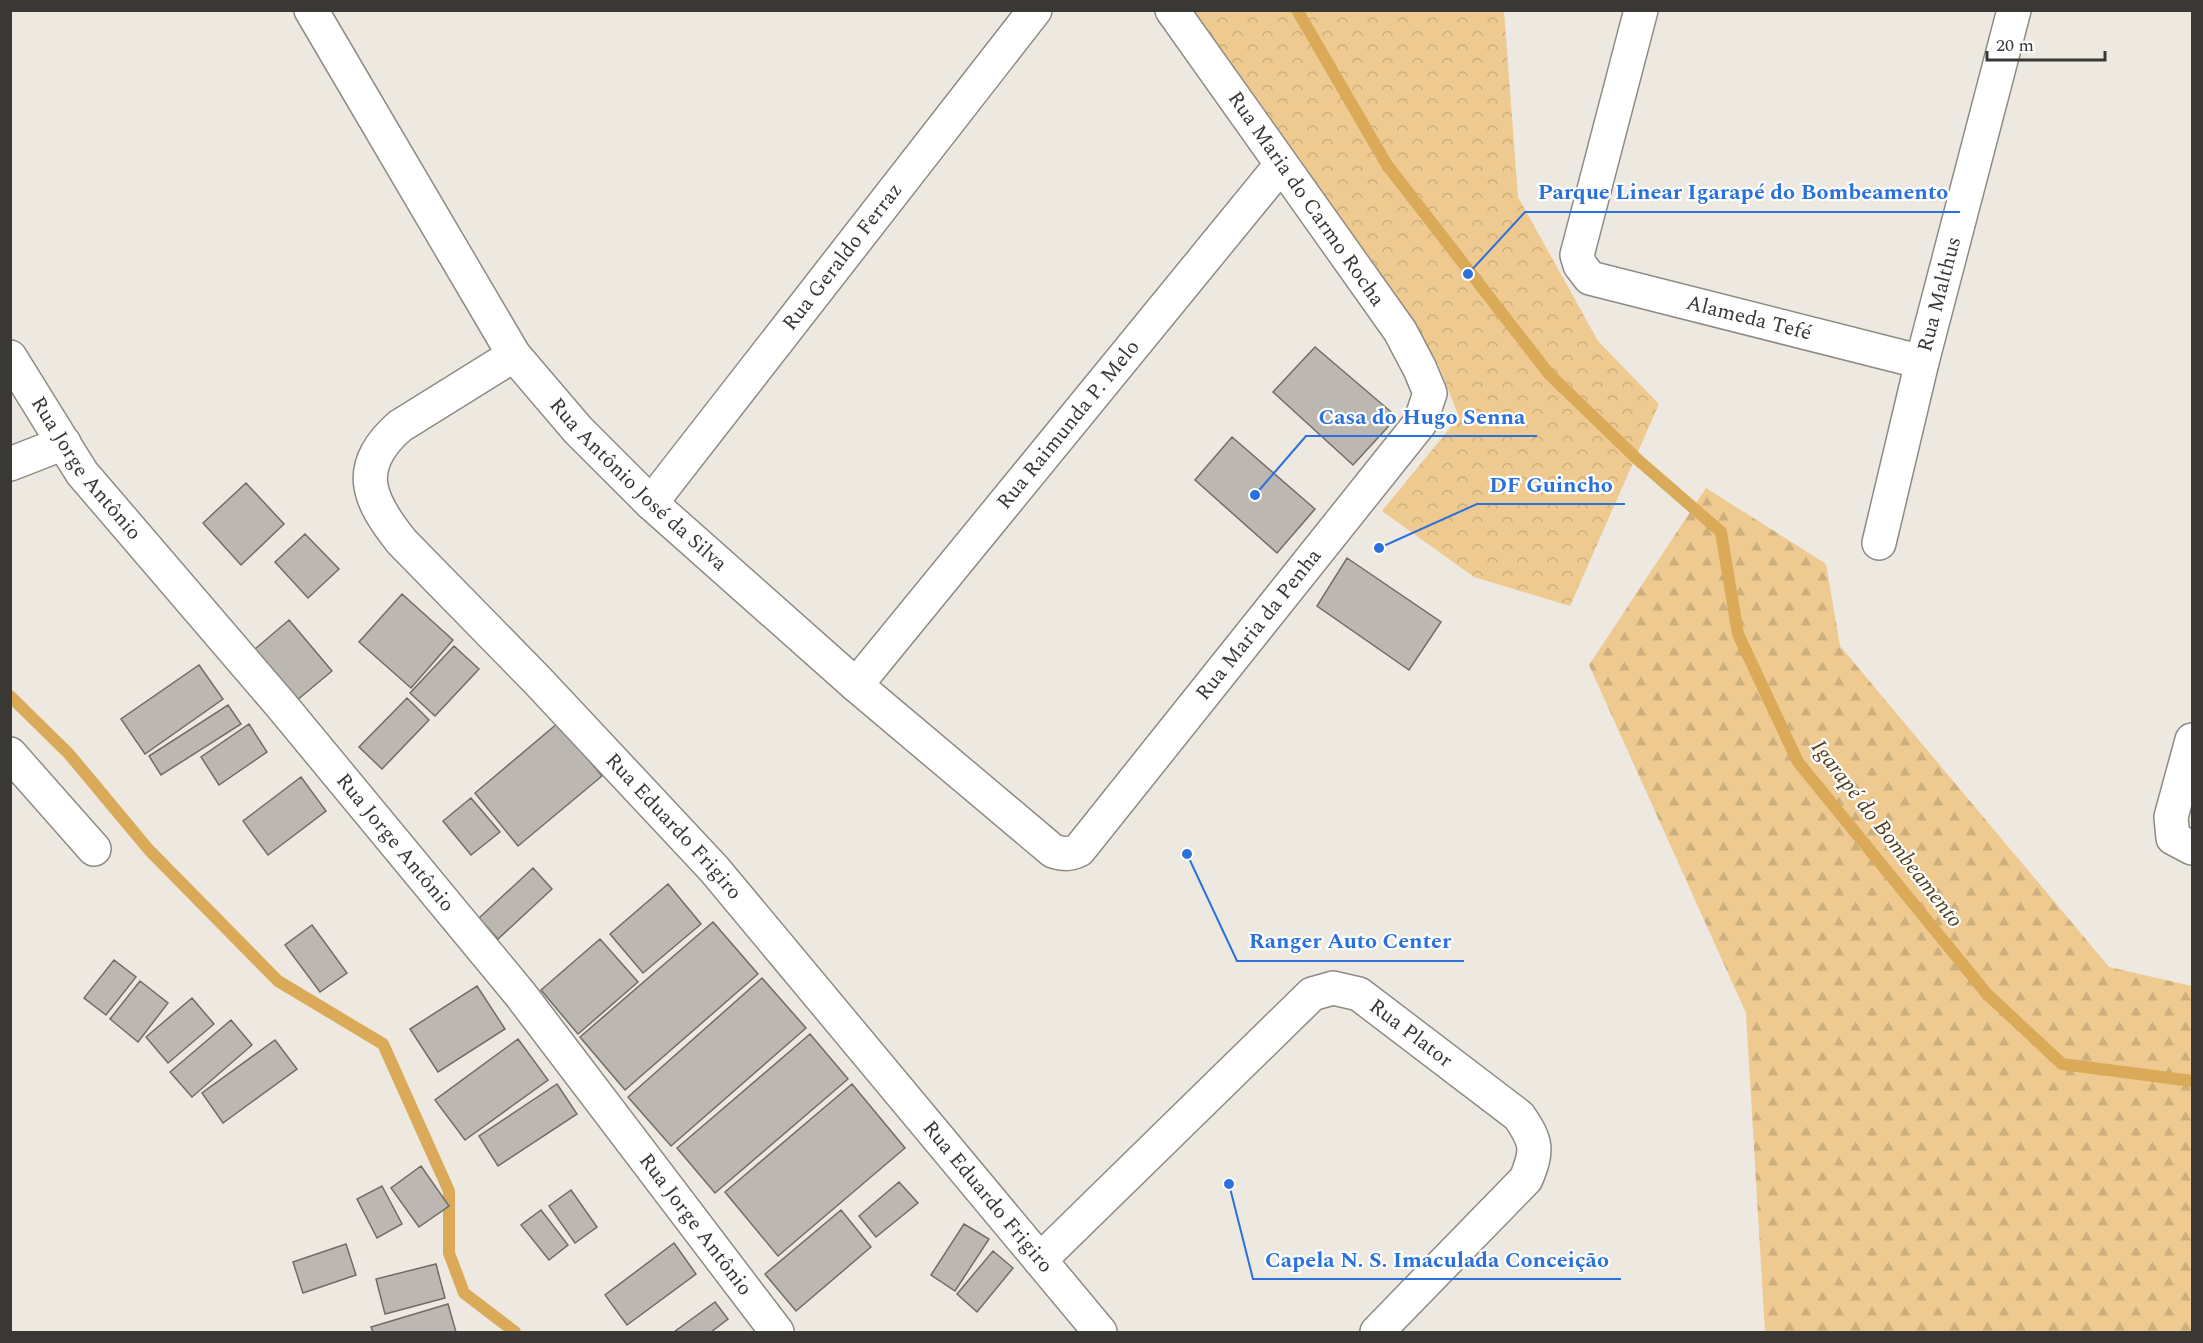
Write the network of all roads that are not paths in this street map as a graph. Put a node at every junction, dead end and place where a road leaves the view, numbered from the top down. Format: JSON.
{"nodes":[{"id":1,"x":311,"y":10,"type":"edge"},
{"id":2,"x":1035,"y":10,"type":"edge"},
{"id":3,"x":1172,"y":10,"type":"edge"},
{"id":4,"x":1641,"y":10,"type":"edge"},
{"id":5,"x":2014,"y":10,"type":"edge"},
{"id":6,"x":1281,"y":165,"type":"junction"},
{"id":7,"x":514,"y":355,"type":"junction"},
{"id":8,"x":10,"y":357,"type":"edge"},
{"id":9,"x":1922,"y":362,"type":"junction"},
{"id":10,"x":1430,"y":393,"type":"joint"},
{"id":11,"x":64,"y":443,"type":"junction"},
{"id":12,"x":10,"y":464,"type":"edge"},
{"id":13,"x":651,"y":503,"type":"junction"},
{"id":14,"x":1879,"y":543,"type":"dead end"},
{"id":15,"x":856,"y":685,"type":"junction"},
{"id":16,"x":2193,"y":740,"type":"edge"},
{"id":17,"x":10,"y":754,"type":"edge"},
{"id":18,"x":2191,"y":848,"type":"edge"},
{"id":19,"x":94,"y":849,"type":"dead end"},
{"id":20,"x":1078,"y":850,"type":"joint"},
{"id":21,"x":1040,"y":1260,"type":"junction"},
{"id":22,"x":777,"y":1332,"type":"edge"},
{"id":23,"x":1100,"y":1332,"type":"edge"},
{"id":24,"x":1377,"y":1332,"type":"edge"}],
"edges":[{"from":1,"to":7,"type":"street","name":"Rua Antônio José da Silva"},
{"from":2,"to":13,"type":"street","name":"Rua Geraldo Ferraz"},
{"from":3,"to":6,"type":"street","name":"Rua Maria do Carmo Rocha"},
{"from":4,"to":9,"type":"street","name":"Alameda Tefé"},
{"from":5,"to":9,"type":"street","name":"Rua Malthus"},
{"from":6,"to":10,"type":"street","name":"Rua Maria do Carmo Rocha"},
{"from":6,"to":15,"type":"street","name":"Rua Raimunda P. Melo"},
{"from":7,"to":13,"type":"street","name":"Rua Antônio José da Silva"},
{"from":7,"to":21,"type":"street","name":"Rua Eduardo Frigiro"},
{"from":8,"to":11,"type":"street","name":"Rua Jorge Antônio"},
{"from":9,"to":14,"type":"street","name":"Rua Malthus"},
{"from":10,"to":20,"type":"street","name":"Rua Maria da Penha"},
{"from":11,"to":12,"type":"street"},
{"from":11,"to":22,"type":"street","name":"Rua Jorge Antônio"},
{"from":13,"to":15,"type":"street","name":"Rua Antônio José da Silva"},
{"from":15,"to":20,"type":"street","name":"Rua Antônio José da Silva"},
{"from":16,"to":18,"type":"street"},
{"from":17,"to":19,"type":"street"},
{"from":21,"to":23,"type":"street","name":"Rua Eduardo Frigiro"},
{"from":21,"to":24,"type":"street","name":"Rua Plator"}]}
